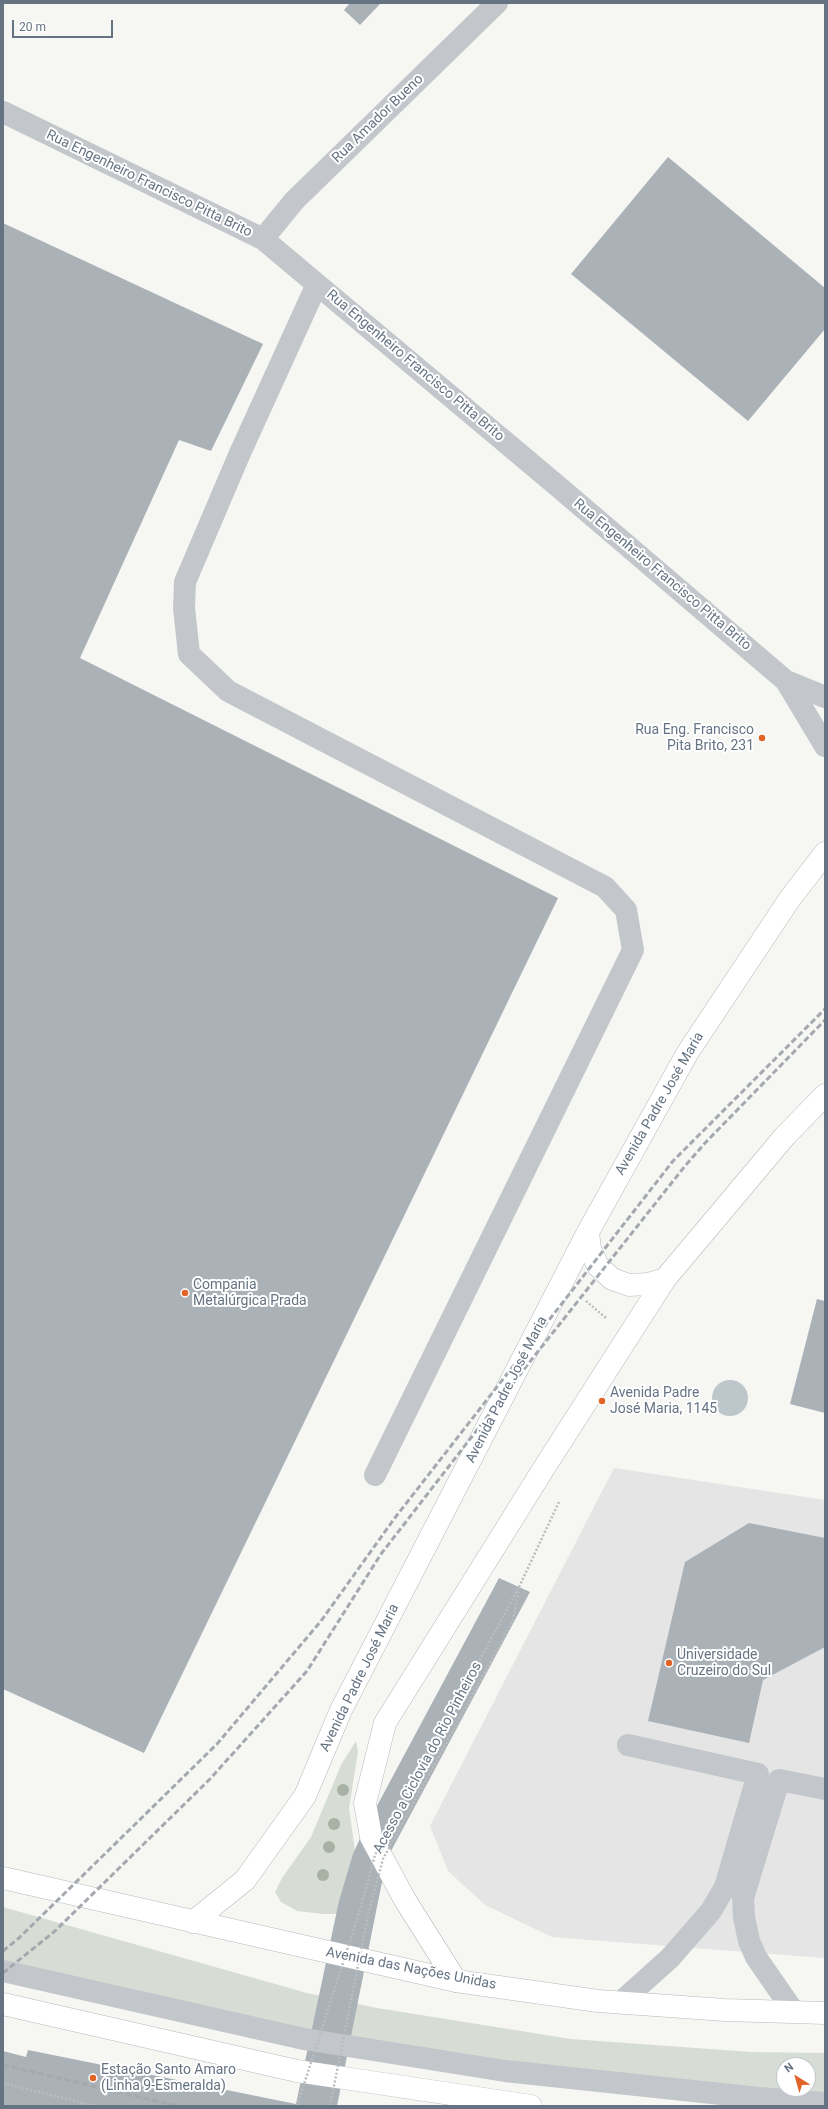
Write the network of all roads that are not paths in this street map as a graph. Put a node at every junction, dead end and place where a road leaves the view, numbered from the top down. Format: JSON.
{"nodes":[{"id":1,"x":497,"y":3,"type":"edge"},
{"id":2,"x":3,"y":112,"type":"edge"},
{"id":3,"x":263,"y":239,"type":"junction"},
{"id":4,"x":317,"y":284,"type":"junction"},
{"id":5,"x":786,"y":681,"type":"junction"},
{"id":6,"x":825,"y":697,"type":"edge"},
{"id":7,"x":825,"y":746,"type":"edge"},
{"id":8,"x":825,"y":853,"type":"edge"},
{"id":9,"x":825,"y":1095,"type":"edge"},
{"id":10,"x":588,"y":1232,"type":"junction"},
{"id":11,"x":665,"y":1279,"type":"junction"},
{"id":12,"x":375,"y":1475,"type":"dead end"},
{"id":13,"x":628,"y":1745,"type":"dead end"},
{"id":14,"x":758,"y":1774,"type":"junction"},
{"id":15,"x":779,"y":1780,"type":"junction"},
{"id":16,"x":825,"y":1789,"type":"edge"},
{"id":17,"x":3,"y":1878,"type":"edge"},
{"id":18,"x":193,"y":1922,"type":"junction"},
{"id":19,"x":3,"y":1971,"type":"edge"},
{"id":20,"x":456,"y":1981,"type":"junction"},
{"id":21,"x":622,"y":2002,"type":"junction"},
{"id":22,"x":3,"y":2004,"type":"edge"},
{"id":23,"x":794,"y":2012,"type":"junction"},
{"id":24,"x":825,"y":2013,"type":"edge"},
{"id":25,"x":825,"y":2103,"type":"edge"},
{"id":26,"x":532,"y":2106,"type":"edge"}],
"edges":[{"from":1,"to":3,"type":"street","name":"Rua Amador Bueno"},
{"from":2,"to":3,"type":"street","name":"Rua Engenheiro Francisco Pitta Brito"},
{"from":3,"to":4,"type":"street","name":"Rua Engenheiro Francisco Pitta Brito"},
{"from":4,"to":5,"type":"street","name":"Rua Engenheiro Francisco Pitta Brito"},
{"from":4,"to":12,"type":"street"},
{"from":5,"to":6,"type":"street","name":"Rua Engenheiro Francisco Pitta Brito"},
{"from":5,"to":7,"type":"street","name":"Rua Engenheiro Francisco Pitta Brito"},
{"from":8,"to":10,"type":"main road","name":"Avenida Padre José Maria"},
{"from":9,"to":11,"type":"main road"},
{"from":10,"to":11,"type":"main road"},
{"from":10,"to":18,"type":"main road","name":"Avenida Padre José Maria"},
{"from":11,"to":20,"type":"main road"},
{"from":13,"to":14,"type":"street"},
{"from":14,"to":15,"type":"street"},
{"from":14,"to":21,"type":"street"},
{"from":15,"to":16,"type":"street"},
{"from":15,"to":23,"type":"street"},
{"from":17,"to":18,"type":"main road","name":"Avenida das Nações Unidas"},
{"from":18,"to":20,"type":"main road","name":"Avenida das Nações Unidas"},
{"from":19,"to":25,"type":"street"},
{"from":20,"to":21,"type":"main road","name":"Avenida das Nações Unidas"},
{"from":21,"to":23,"type":"main road","name":"Avenida das Nações Unidas"},
{"from":22,"to":26,"type":"main road"},
{"from":23,"to":24,"type":"main road","name":"Avenida das Nações Unidas"}]}
